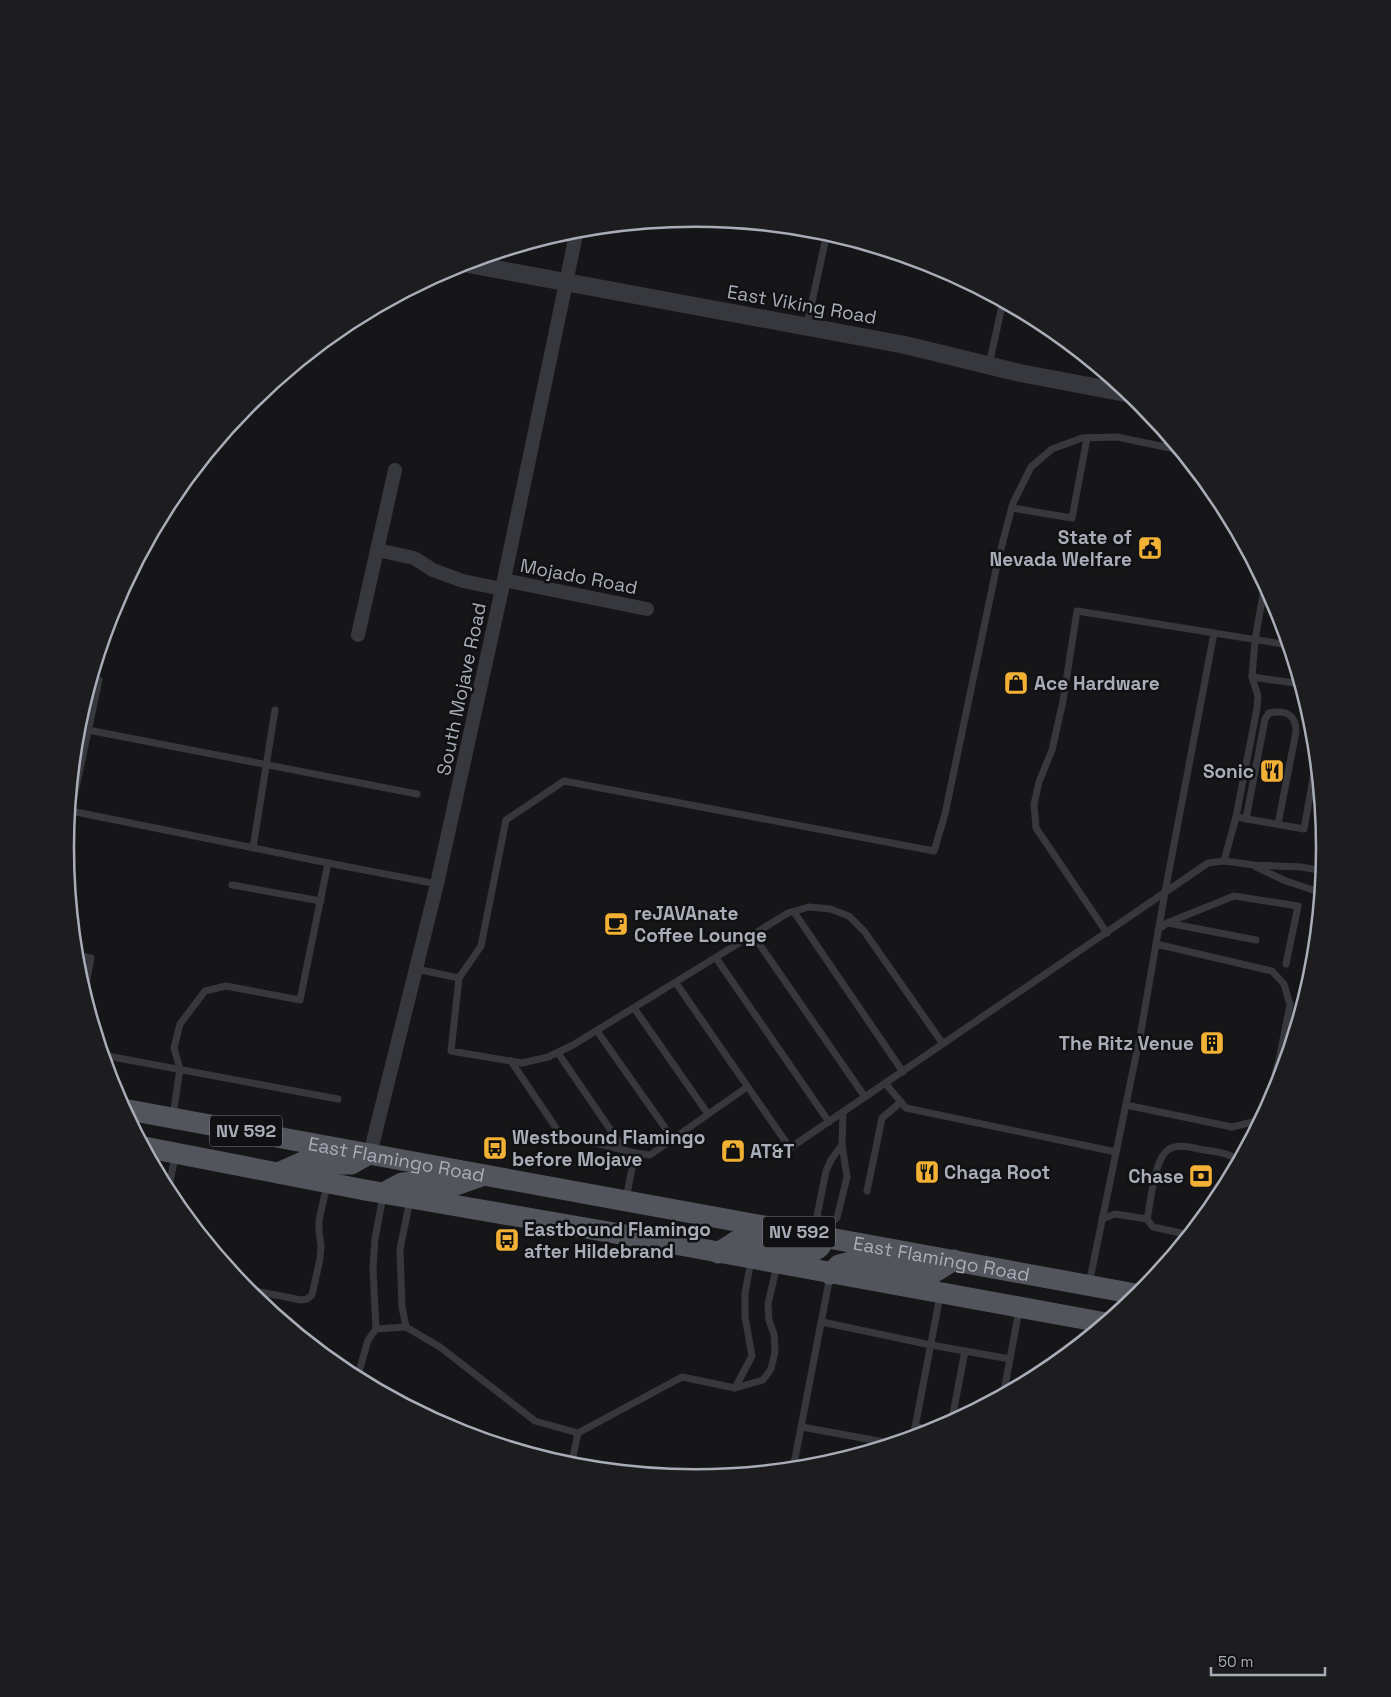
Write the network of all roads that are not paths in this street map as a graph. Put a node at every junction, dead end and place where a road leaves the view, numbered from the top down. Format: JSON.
{"nodes":[{"id":1,"x":575,"y":239,"type":"edge"},
{"id":2,"x":826,"y":241,"type":"edge"},
{"id":3,"x":480,"y":266,"type":"edge"},
{"id":4,"x":566,"y":282,"type":"junction"},
{"id":5,"x":1002,"y":308,"type":"edge"},
{"id":6,"x":807,"y":327,"type":"junction"},
{"id":7,"x":989,"y":365,"type":"junction"},
{"id":8,"x":1116,"y":391,"type":"edge"},
{"id":9,"x":1087,"y":438,"type":"junction"},
{"id":10,"x":1171,"y":448,"type":"edge"},
{"id":11,"x":395,"y":470,"type":"dead end"},
{"id":12,"x":1012,"y":508,"type":"junction"},
{"id":13,"x":377,"y":550,"type":"junction"},
{"id":14,"x":503,"y":584,"type":"junction"},
{"id":15,"x":1263,"y":595,"type":"edge"},
{"id":16,"x":647,"y":608,"type":"dead end"},
{"id":17,"x":1214,"y":633,"type":"junction"},
{"id":18,"x":358,"y":635,"type":"dead end"},
{"id":19,"x":1255,"y":640,"type":"junction"},
{"id":20,"x":1282,"y":644,"type":"edge"},
{"id":21,"x":1252,"y":677,"type":"junction"},
{"id":22,"x":99,"y":680,"type":"dead end"},
{"id":23,"x":1294,"y":683,"type":"edge"},
{"id":24,"x":276,"y":710,"type":"dead end"},
{"id":25,"x":88,"y":730,"type":"junction"},
{"id":26,"x":267,"y":765,"type":"junction"},
{"id":27,"x":78,"y":778,"type":"edge"},
{"id":28,"x":1313,"y":778,"type":"edge"},
{"id":29,"x":417,"y":794,"type":"dead end"},
{"id":30,"x":75,"y":812,"type":"edge"},
{"id":31,"x":1236,"y":817,"type":"junction"},
{"id":32,"x":1246,"y":818,"type":"junction"},
{"id":33,"x":1278,"y":824,"type":"junction"},
{"id":34,"x":252,"y":848,"type":"junction"},
{"id":35,"x":1224,"y":861,"type":"junction"},
{"id":36,"x":328,"y":863,"type":"junction"},
{"id":37,"x":1254,"y":865,"type":"junction"},
{"id":38,"x":1316,"y":870,"type":"edge"},
{"id":39,"x":437,"y":884,"type":"junction"},
{"id":40,"x":232,"y":885,"type":"dead end"},
{"id":41,"x":1316,"y":891,"type":"edge"},
{"id":42,"x":1165,"y":892,"type":"junction"},
{"id":43,"x":321,"y":901,"type":"junction"},
{"id":44,"x":794,"y":912,"type":"junction"},
{"id":45,"x":1167,"y":923,"type":"junction"},
{"id":46,"x":1158,"y":930,"type":"junction"},
{"id":47,"x":1107,"y":933,"type":"junction"},
{"id":48,"x":753,"y":935,"type":"junction"},
{"id":49,"x":1256,"y":940,"type":"dead end"},
{"id":50,"x":1156,"y":944,"type":"junction"},
{"id":51,"x":84,"y":957,"type":"edge"},
{"id":52,"x":716,"y":958,"type":"junction"},
{"id":53,"x":1286,"y":964,"type":"dead end"},
{"id":54,"x":416,"y":969,"type":"junction"},
{"id":55,"x":87,"y":975,"type":"edge"},
{"id":56,"x":458,"y":978,"type":"junction"},
{"id":57,"x":676,"y":983,"type":"junction"},
{"id":58,"x":634,"y":1008,"type":"junction"},
{"id":59,"x":597,"y":1031,"type":"junction"},
{"id":60,"x":943,"y":1044,"type":"junction"},
{"id":61,"x":558,"y":1053,"type":"junction"},
{"id":62,"x":110,"y":1056,"type":"edge"},
{"id":63,"x":511,"y":1061,"type":"junction"},
{"id":64,"x":1278,"y":1065,"type":"edge"},
{"id":65,"x":180,"y":1069,"type":"junction"},
{"id":66,"x":902,"y":1072,"type":"junction"},
{"id":67,"x":885,"y":1084,"type":"junction"},
{"id":68,"x":747,"y":1087,"type":"junction"},
{"id":69,"x":865,"y":1097,"type":"junction"},
{"id":70,"x":338,"y":1099,"type":"dead end"},
{"id":71,"x":901,"y":1102,"type":"junction"},
{"id":72,"x":1126,"y":1105,"type":"junction"},
{"id":73,"x":132,"y":1111,"type":"edge"},
{"id":74,"x":843,"y":1112,"type":"junction"},
{"id":75,"x":708,"y":1114,"type":"junction"},
{"id":76,"x":173,"y":1118,"type":"junction"},
{"id":77,"x":829,"y":1122,"type":"junction"},
{"id":78,"x":1254,"y":1122,"type":"edge"},
{"id":79,"x":673,"y":1139,"type":"junction"},
{"id":80,"x":842,"y":1145,"type":"junction"},
{"id":81,"x":152,"y":1149,"type":"edge"},
{"id":82,"x":625,"y":1151,"type":"junction"},
{"id":83,"x":1116,"y":1152,"type":"junction"},
{"id":84,"x":635,"y":1153,"type":"junction"},
{"id":85,"x":176,"y":1154,"type":"junction"},
{"id":86,"x":370,"y":1154,"type":"junction"},
{"id":87,"x":1235,"y":1158,"type":"edge"},
{"id":88,"x":278,"y":1173,"type":"junction"},
{"id":89,"x":484,"y":1175,"type":"junction"},
{"id":90,"x":170,"y":1180,"type":"edge"},
{"id":91,"x":327,"y":1183,"type":"junction"},
{"id":92,"x":867,"y":1191,"type":"dead end"},
{"id":93,"x":384,"y":1193,"type":"junction"},
{"id":94,"x":411,"y":1197,"type":"junction"},
{"id":95,"x":626,"y":1201,"type":"junction"},
{"id":96,"x":1102,"y":1219,"type":"junction"},
{"id":97,"x":1147,"y":1219,"type":"junction"},
{"id":98,"x":826,"y":1230,"type":"junction"},
{"id":99,"x":1183,"y":1234,"type":"edge"},
{"id":100,"x":718,"y":1253,"type":"junction"},
{"id":101,"x":751,"y":1259,"type":"junction"},
{"id":102,"x":954,"y":1260,"type":"junction"},
{"id":103,"x":777,"y":1264,"type":"junction"},
{"id":104,"x":830,"y":1274,"type":"junction"},
{"id":105,"x":1089,"y":1285,"type":"junction"},
{"id":106,"x":260,"y":1292,"type":"edge"},
{"id":107,"x":1131,"y":1292,"type":"edge"},
{"id":108,"x":941,"y":1293,"type":"junction"},
{"id":109,"x":1020,"y":1308,"type":"junction"},
{"id":110,"x":822,"y":1322,"type":"junction"},
{"id":111,"x":1097,"y":1322,"type":"edge"},
{"id":112,"x":406,"y":1327,"type":"junction"},
{"id":113,"x":376,"y":1329,"type":"junction"},
{"id":114,"x":931,"y":1345,"type":"junction"},
{"id":115,"x":965,"y":1351,"type":"junction"},
{"id":116,"x":1010,"y":1358,"type":"junction"},
{"id":117,"x":359,"y":1371,"type":"edge"},
{"id":118,"x":735,"y":1388,"type":"junction"},
{"id":119,"x":1005,"y":1388,"type":"edge"},
{"id":120,"x":953,"y":1414,"type":"edge"},
{"id":121,"x":802,"y":1427,"type":"junction"},
{"id":122,"x":915,"y":1427,"type":"joint"},
{"id":123,"x":920,"y":1428,"type":"edge"},
{"id":124,"x":578,"y":1433,"type":"junction"},
{"id":125,"x":881,"y":1441,"type":"edge"},
{"id":126,"x":573,"y":1458,"type":"edge"},
{"id":127,"x":797,"y":1462,"type":"edge"}],
"edges":[{"from":1,"to":4,"type":"street","name":"South Mojave Road"},
{"from":2,"to":6,"type":"lane"},
{"from":3,"to":4,"type":"street","name":"East Viking Road"},
{"from":4,"to":6,"type":"street","name":"East Viking Road"},
{"from":4,"to":14,"type":"street","name":"South Mojave Road"},
{"from":5,"to":7,"type":"lane"},
{"from":6,"to":7,"type":"street","name":"East Viking Road"},
{"from":7,"to":8,"type":"street","name":"East Viking Road"},
{"from":9,"to":10,"type":"lane"},
{"from":9,"to":12,"type":"lane"},
{"from":9,"to":12,"type":"lane"},
{"from":11,"to":13,"type":"street"},
{"from":12,"to":56,"type":"lane"},
{"from":13,"to":14,"type":"street","name":"Mojado Road"},
{"from":13,"to":18,"type":"street"},
{"from":14,"to":16,"type":"street","name":"Mojado Road"},
{"from":14,"to":39,"type":"street","name":"South Mojave Road"},
{"from":15,"to":19,"type":"lane"},
{"from":17,"to":19,"type":"lane"},
{"from":17,"to":42,"type":"lane"},
{"from":17,"to":47,"type":"lane"},
{"from":19,"to":20,"type":"lane"},
{"from":19,"to":21,"type":"lane"},
{"from":21,"to":23,"type":"lane"},
{"from":21,"to":31,"type":"lane"},
{"from":22,"to":25,"type":"lane"},
{"from":24,"to":26,"type":"lane"},
{"from":25,"to":26,"type":"lane"},
{"from":25,"to":27,"type":"lane"},
{"from":26,"to":29,"type":"lane"},
{"from":26,"to":34,"type":"lane"},
{"from":28,"to":33,"type":"lane"},
{"from":30,"to":34,"type":"lane"},
{"from":31,"to":32,"type":"lane"},
{"from":31,"to":35,"type":"lane"},
{"from":32,"to":33,"type":"lane"},
{"from":32,"to":33,"type":"lane"},
{"from":34,"to":36,"type":"lane"},
{"from":35,"to":37,"type":"lane"},
{"from":35,"to":42,"type":"lane"},
{"from":36,"to":39,"type":"lane"},
{"from":36,"to":43,"type":"lane"},
{"from":37,"to":38,"type":"lane"},
{"from":37,"to":41,"type":"lane"},
{"from":39,"to":54,"type":"street","name":"South Mojave Road"},
{"from":40,"to":43,"type":"lane"},
{"from":42,"to":46,"type":"lane"},
{"from":42,"to":47,"type":"lane"},
{"from":43,"to":65,"type":"lane"},
{"from":44,"to":48,"type":"lane"},
{"from":44,"to":60,"type":"lane"},
{"from":44,"to":66,"type":"lane"},
{"from":45,"to":46,"type":"lane"},
{"from":45,"to":49,"type":"lane"},
{"from":45,"to":53,"type":"lane"},
{"from":46,"to":50,"type":"lane"},
{"from":47,"to":60,"type":"lane"},
{"from":48,"to":52,"type":"lane"},
{"from":48,"to":69,"type":"lane"},
{"from":50,"to":64,"type":"lane"},
{"from":50,"to":72,"type":"lane"},
{"from":51,"to":55,"type":"lane"},
{"from":52,"to":57,"type":"lane"},
{"from":52,"to":77,"type":"lane"},
{"from":54,"to":56,"type":"lane"},
{"from":54,"to":86,"type":"street","name":"South Mojave Road"},
{"from":56,"to":63,"type":"lane"},
{"from":57,"to":58,"type":"lane"},
{"from":57,"to":68,"type":"lane"},
{"from":58,"to":59,"type":"lane"},
{"from":58,"to":75,"type":"lane"},
{"from":59,"to":61,"type":"lane"},
{"from":59,"to":79,"type":"lane"},
{"from":60,"to":66,"type":"lane"},
{"from":61,"to":63,"type":"lane"},
{"from":61,"to":82,"type":"lane"},
{"from":62,"to":65,"type":"lane"},
{"from":63,"to":82,"type":"lane"},
{"from":65,"to":70,"type":"lane"},
{"from":65,"to":76,"type":"lane"},
{"from":66,"to":67,"type":"lane"},
{"from":67,"to":69,"type":"lane"},
{"from":67,"to":71,"type":"lane"},
{"from":68,"to":75,"type":"lane"},
{"from":68,"to":77,"type":"lane"},
{"from":69,"to":74,"type":"lane"},
{"from":71,"to":83,"type":"lane"},
{"from":71,"to":92,"type":"lane"},
{"from":72,"to":78,"type":"lane"},
{"from":72,"to":83,"type":"lane"},
{"from":73,"to":76,"type":"main road","name":"East Flamingo Road","number":"NV 592"},
{"from":74,"to":77,"type":"lane"},
{"from":74,"to":80,"type":"lane"},
{"from":75,"to":79,"type":"lane"},
{"from":76,"to":86,"type":"main road","name":"East Flamingo Road","number":"NV 592"},
{"from":79,"to":84,"type":"lane"},
{"from":80,"to":98,"type":"lane"},
{"from":80,"to":98,"type":"lane"},
{"from":81,"to":85,"type":"main road","name":"East Flamingo Road","number":"NV 592"},
{"from":82,"to":84,"type":"lane"},
{"from":83,"to":96,"type":"lane"},
{"from":84,"to":95,"type":"lane"},
{"from":85,"to":88,"type":"main road","name":"East Flamingo Road","number":"NV 592"},
{"from":85,"to":90,"type":"lane"},
{"from":86,"to":88,"type":"main road"},
{"from":86,"to":89,"type":"main road","name":"East Flamingo Road","number":"NV 592"},
{"from":87,"to":97,"type":"lane"},
{"from":88,"to":91,"type":"main road","name":"East Flamingo Road","number":"NV 592"},
{"from":89,"to":93,"type":"main road"},
{"from":89,"to":95,"type":"main road","name":"East Flamingo Road","number":"NV 592"},
{"from":91,"to":93,"type":"main road","name":"East Flamingo Road","number":"NV 592"},
{"from":91,"to":106,"type":"lane"},
{"from":93,"to":94,"type":"main road","name":"East Flamingo Road","number":"NV 592"},
{"from":93,"to":113,"type":"lane"},
{"from":94,"to":100,"type":"main road","name":"East Flamingo Road","number":"NV 592"},
{"from":94,"to":112,"type":"lane"},
{"from":95,"to":98,"type":"main road","name":"East Flamingo Road","number":"NV 592"},
{"from":96,"to":97,"type":"lane"},
{"from":96,"to":105,"type":"lane"},
{"from":97,"to":99,"type":"lane"},
{"from":98,"to":100,"type":"main road"},
{"from":98,"to":102,"type":"main road","name":"East Flamingo Road","number":"NV 592"},
{"from":100,"to":101,"type":"main road","name":"East Flamingo Road","number":"NV 592"},
{"from":101,"to":103,"type":"main road","name":"East Flamingo Road","number":"NV 592"},
{"from":101,"to":118,"type":"lane"},
{"from":102,"to":104,"type":"main road"},
{"from":102,"to":105,"type":"main road","name":"East Flamingo Road","number":"NV 592"},
{"from":103,"to":104,"type":"main road","name":"East Flamingo Road","number":"NV 592"},
{"from":103,"to":118,"type":"lane"},
{"from":104,"to":108,"type":"main road","name":"East Flamingo Road","number":"NV 592"},
{"from":104,"to":110,"type":"lane"},
{"from":105,"to":107,"type":"main road","name":"East Flamingo Road","number":"NV 592"},
{"from":108,"to":109,"type":"main road","name":"East Flamingo Road","number":"NV 592"},
{"from":108,"to":114,"type":"lane"},
{"from":109,"to":111,"type":"main road","name":"East Flamingo Road","number":"NV 592"},
{"from":109,"to":116,"type":"lane"},
{"from":110,"to":114,"type":"lane"},
{"from":110,"to":121,"type":"lane"},
{"from":112,"to":113,"type":"lane"},
{"from":112,"to":124,"type":"lane"},
{"from":113,"to":117,"type":"lane"},
{"from":114,"to":115,"type":"lane"},
{"from":114,"to":122,"type":"lane"},
{"from":115,"to":116,"type":"lane"},
{"from":115,"to":120,"type":"lane"},
{"from":116,"to":119,"type":"lane"},
{"from":118,"to":124,"type":"lane"},
{"from":121,"to":125,"type":"lane"},
{"from":121,"to":127,"type":"lane"},
{"from":122,"to":123,"type":"lane"},
{"from":124,"to":126,"type":"lane"}]}
